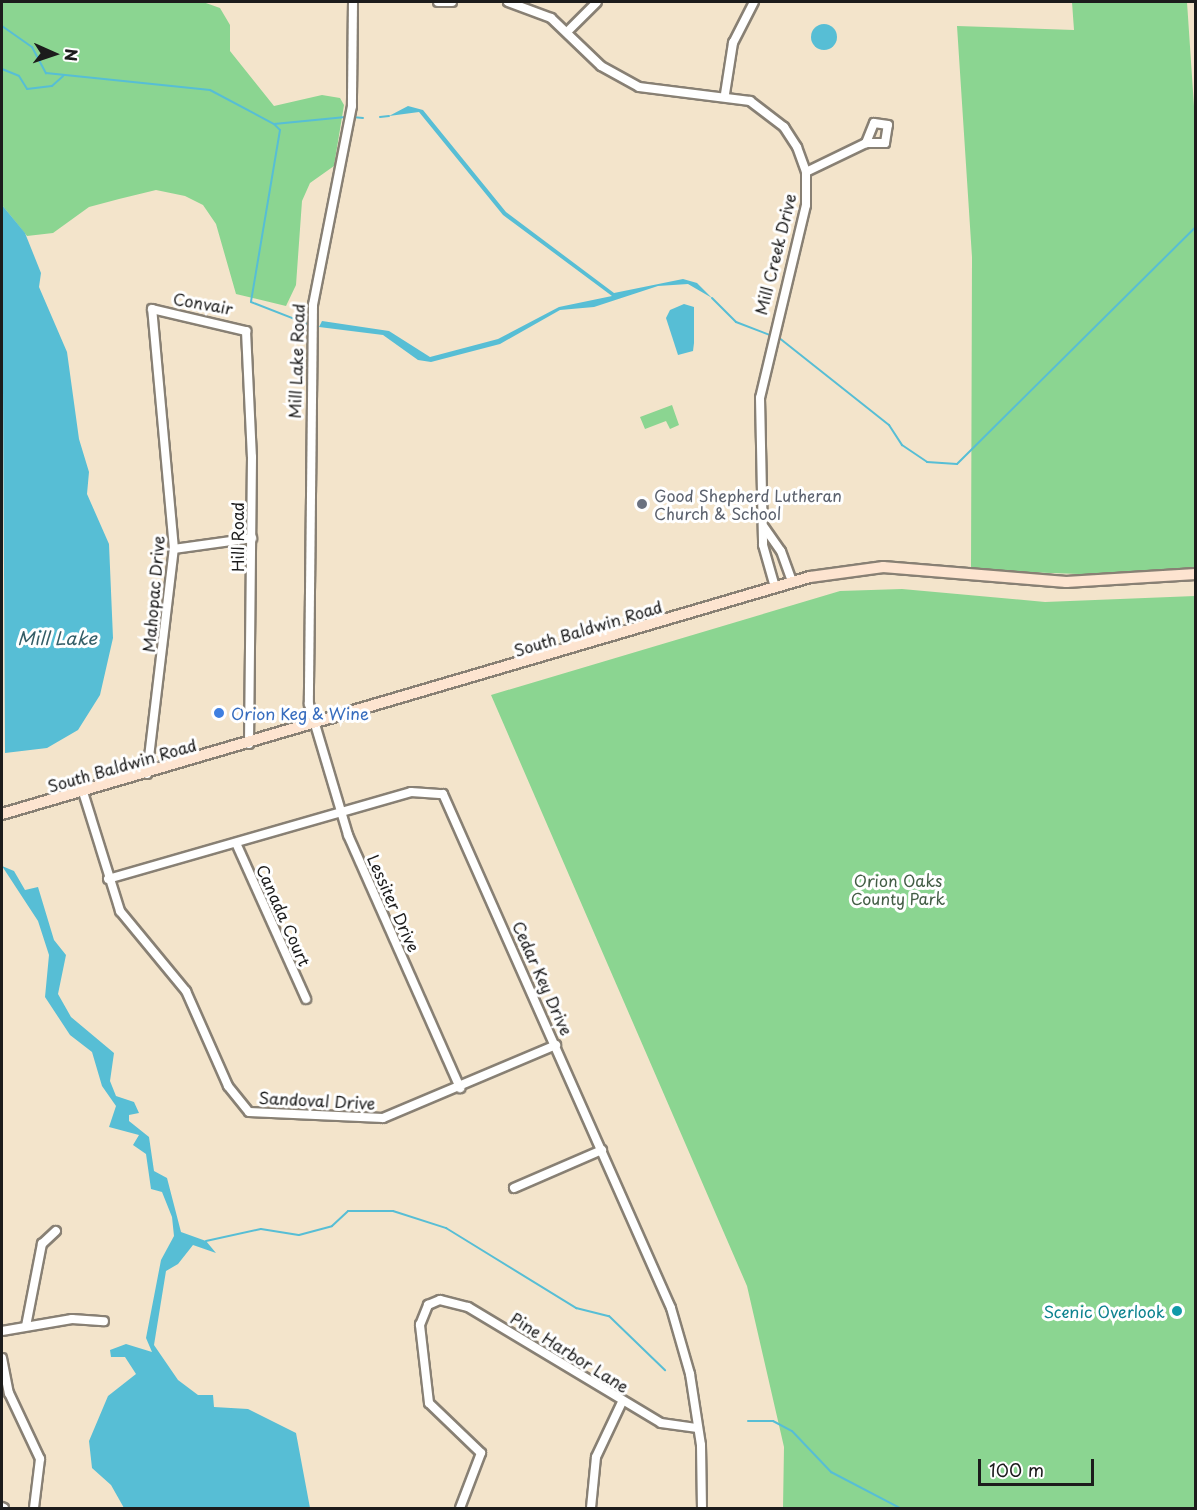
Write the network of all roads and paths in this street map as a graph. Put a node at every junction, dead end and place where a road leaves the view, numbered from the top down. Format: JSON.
{"nodes":[{"id":1,"x":353,"y":2,"type":"edge"},
{"id":2,"x":438,"y":2,"type":"edge"},
{"id":3,"x":452,"y":2,"type":"edge"},
{"id":4,"x":508,"y":2,"type":"edge"},
{"id":5,"x":597,"y":2,"type":"edge"},
{"id":6,"x":754,"y":2,"type":"edge"},
{"id":7,"x":567,"y":33,"type":"junction"},
{"id":8,"x":725,"y":94,"type":"junction"},
{"id":9,"x":866,"y":143,"type":"dead end"},
{"id":10,"x":806,"y":172,"type":"junction"},
{"id":11,"x":152,"y":309,"type":"joint"},
{"id":12,"x":246,"y":331,"type":"joint"},
{"id":13,"x":764,"y":527,"type":"junction"},
{"id":14,"x":252,"y":538,"type":"junction"},
{"id":15,"x":174,"y":549,"type":"junction"},
{"id":16,"x":1196,"y":574,"type":"edge"},
{"id":17,"x":792,"y":582,"type":"junction"},
{"id":18,"x":775,"y":587,"type":"junction"},
{"id":19,"x":314,"y":726,"type":"junction"},
{"id":20,"x":249,"y":744,"type":"junction"},
{"id":21,"x":147,"y":774,"type":"junction"},
{"id":22,"x":83,"y":792,"type":"junction"},
{"id":23,"x":340,"y":813,"type":"junction"},
{"id":24,"x":2,"y":814,"type":"edge"},
{"id":25,"x":236,"y":843,"type":"junction"},
{"id":26,"x":108,"y":879,"type":"junction"},
{"id":27,"x":306,"y":999,"type":"dead end"},
{"id":28,"x":556,"y":1045,"type":"junction"},
{"id":29,"x":460,"y":1089,"type":"junction"},
{"id":30,"x":602,"y":1150,"type":"junction"},
{"id":31,"x":514,"y":1188,"type":"dead end"},
{"id":32,"x":57,"y":1231,"type":"dead end"},
{"id":33,"x":104,"y":1321,"type":"dead end"},
{"id":34,"x":26,"y":1326,"type":"junction"},
{"id":35,"x":2,"y":1331,"type":"edge"},
{"id":36,"x":2,"y":1358,"type":"edge"},
{"id":37,"x":622,"y":1402,"type":"junction"},
{"id":38,"x":698,"y":1428,"type":"junction"},
{"id":39,"x":34,"y":1509,"type":"edge"},
{"id":40,"x":460,"y":1509,"type":"edge"},
{"id":41,"x":591,"y":1509,"type":"edge"},
{"id":42,"x":702,"y":1509,"type":"edge"}],
"edges":[{"from":1,"to":19,"type":"street","name":"Mill Lake Road"},
{"from":2,"to":3,"type":"street"},
{"from":4,"to":7,"type":"street","name":"Mill Creek Drive"},
{"from":5,"to":7,"type":"street"},
{"from":6,"to":8,"type":"street"},
{"from":7,"to":8,"type":"street","name":"Mill Creek Drive"},
{"from":8,"to":10,"type":"street","name":"Mill Creek Drive"},
{"from":9,"to":10,"type":"street"},
{"from":10,"to":13,"type":"street","name":"Mill Creek Drive"},
{"from":11,"to":12,"type":"street","name":"Convair"},
{"from":11,"to":15,"type":"street","name":"Mahopac Drive"},
{"from":12,"to":14,"type":"street","name":"Hill Road"},
{"from":13,"to":17,"type":"street"},
{"from":13,"to":18,"type":"street","name":"Mill Creek Drive"},
{"from":14,"to":15,"type":"street"},
{"from":14,"to":20,"type":"street","name":"Hill Road"},
{"from":15,"to":21,"type":"street","name":"Mahopac Drive"},
{"from":16,"to":17,"type":"main road","name":"South Baldwin Road"},
{"from":17,"to":18,"type":"main road","name":"South Baldwin Road"},
{"from":18,"to":19,"type":"main road","name":"South Baldwin Road"},
{"from":19,"to":20,"type":"main road","name":"South Baldwin Road"},
{"from":19,"to":23,"type":"street","name":"Lessiter Drive"},
{"from":20,"to":21,"type":"main road","name":"South Baldwin Road"},
{"from":21,"to":22,"type":"main road","name":"South Baldwin Road"},
{"from":22,"to":24,"type":"main road","name":"South Baldwin Road"},
{"from":22,"to":26,"type":"street","name":"Sandoval Drive"},
{"from":23,"to":25,"type":"street","name":"Cedar Key Drive"},
{"from":23,"to":28,"type":"street","name":"Cedar Key Drive"},
{"from":23,"to":29,"type":"street","name":"Lessiter Drive"},
{"from":25,"to":26,"type":"street","name":"Cedar Key Drive"},
{"from":25,"to":27,"type":"street","name":"Canada Court"},
{"from":26,"to":29,"type":"street","name":"Sandoval Drive"},
{"from":28,"to":29,"type":"street","name":"Sandoval Drive"},
{"from":28,"to":30,"type":"street","name":"Cedar Key Drive"},
{"from":30,"to":31,"type":"street"},
{"from":30,"to":38,"type":"street","name":"Cedar Key Drive"},
{"from":32,"to":34,"type":"street"},
{"from":33,"to":34,"type":"street"},
{"from":34,"to":35,"type":"street"},
{"from":36,"to":39,"type":"street"},
{"from":37,"to":38,"type":"street","name":"Pine Harbor Lane"},
{"from":37,"to":40,"type":"street","name":"Pine Harbor Lane"},
{"from":37,"to":41,"type":"street"},
{"from":38,"to":42,"type":"street","name":"Cedar Key Drive"}]}
